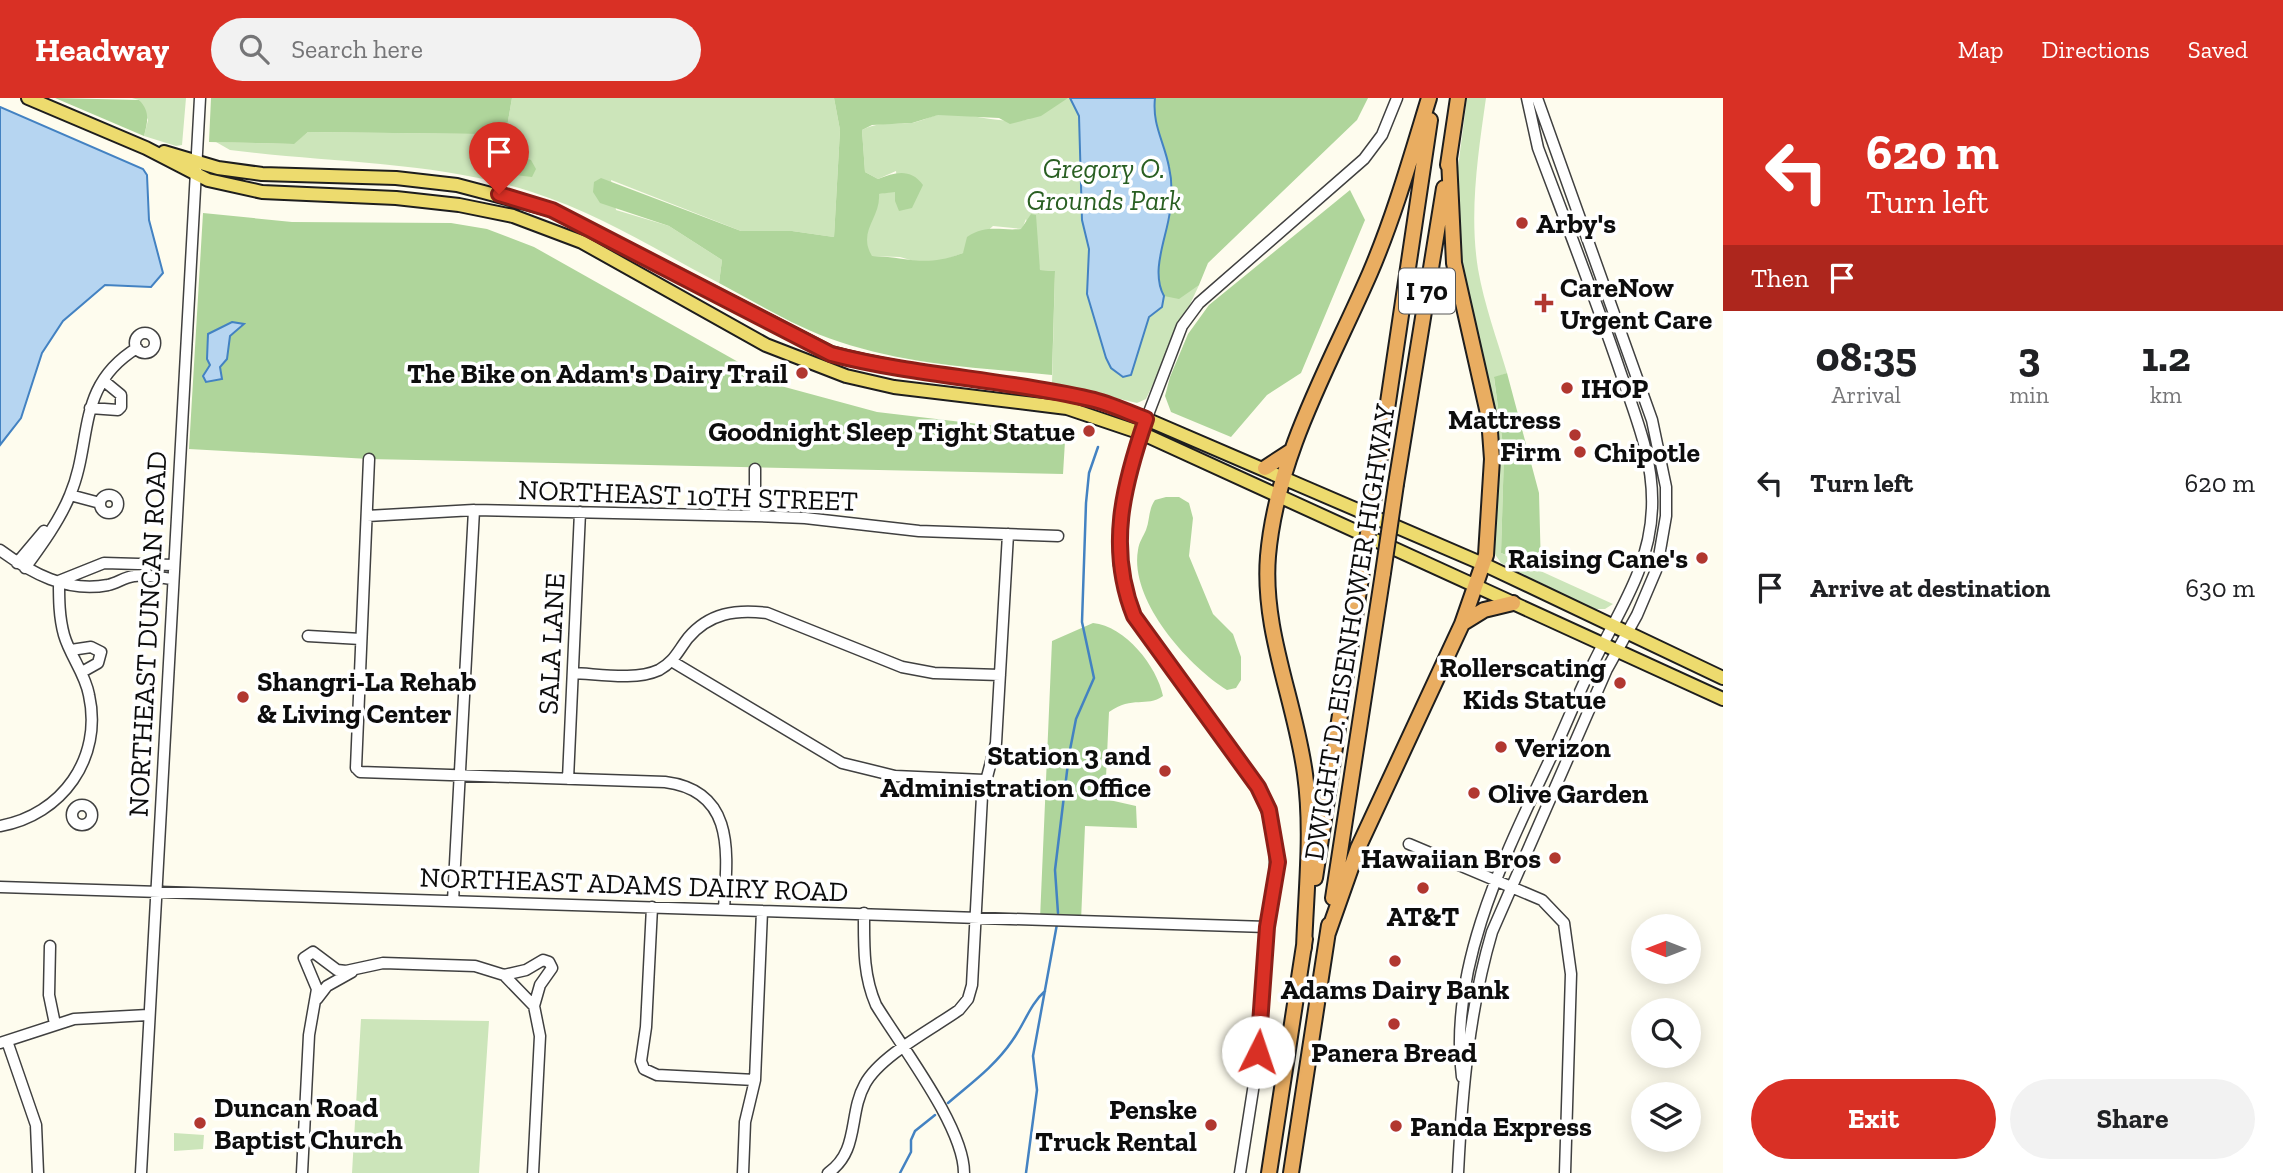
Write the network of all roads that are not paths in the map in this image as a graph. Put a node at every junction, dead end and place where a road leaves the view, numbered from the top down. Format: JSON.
{"nodes":[{"id":1,"x":28,"y":98,"type":"edge"},
{"id":2,"x":200,"y":98,"type":"edge"},
{"id":3,"x":1397,"y":98,"type":"edge"},
{"id":4,"x":1431,"y":98,"type":"edge"},
{"id":5,"x":1458,"y":98,"type":"edge"},
{"id":6,"x":1527,"y":98,"type":"edge"},
{"id":7,"x":1537,"y":98,"type":"edge"},
{"id":8,"x":1449,"y":159,"type":"junction"},
{"id":9,"x":194,"y":168,"type":"junction"},
{"id":10,"x":137,"y":348,"type":"dead end"},
{"id":11,"x":104,"y":381,"type":"junction"},
{"id":12,"x":90,"y":408,"type":"junction"},
{"id":13,"x":1146,"y":419,"type":"junction"},
{"id":14,"x":1141,"y":433,"type":"junction"},
{"id":15,"x":1290,"y":451,"type":"junction"},
{"id":16,"x":369,"y":459,"type":"dead end"},
{"id":17,"x":1265,"y":468,"type":"junction"},
{"id":18,"x":755,"y":470,"type":"dead end"},
{"id":19,"x":1284,"y":477,"type":"junction"},
{"id":20,"x":70,"y":495,"type":"junction"},
{"id":21,"x":1279,"y":496,"type":"junction"},
{"id":22,"x":100,"y":503,"type":"dead end"},
{"id":23,"x":474,"y":510,"type":"junction"},
{"id":24,"x":580,"y":512,"type":"junction"},
{"id":25,"x":367,"y":516,"type":"junction"},
{"id":26,"x":755,"y":516,"type":"junction"},
{"id":27,"x":1008,"y":534,"type":"junction"},
{"id":28,"x":1058,"y":536,"type":"dead end"},
{"id":29,"x":0,"y":550,"type":"edge"},
{"id":30,"x":1483,"y":564,"type":"junction"},
{"id":31,"x":173,"y":565,"type":"junction"},
{"id":32,"x":21,"y":566,"type":"junction"},
{"id":33,"x":173,"y":579,"type":"junction"},
{"id":34,"x":59,"y":581,"type":"junction"},
{"id":35,"x":1476,"y":585,"type":"junction"},
{"id":36,"x":1513,"y":603,"type":"junction"},
{"id":37,"x":1462,"y":624,"type":"junction"},
{"id":38,"x":1615,"y":624,"type":"junction"},
{"id":39,"x":1628,"y":631,"type":"junction"},
{"id":40,"x":308,"y":636,"type":"dead end"},
{"id":41,"x":362,"y":639,"type":"junction"},
{"id":42,"x":1604,"y":643,"type":"junction"},
{"id":43,"x":1618,"y":649,"type":"junction"},
{"id":44,"x":71,"y":650,"type":"junction"},
{"id":45,"x":673,"y":662,"type":"junction"},
{"id":46,"x":82,"y":672,"type":"junction"},
{"id":47,"x":573,"y":673,"type":"junction"},
{"id":48,"x":1000,"y":675,"type":"junction"},
{"id":49,"x":1723,"y":678,"type":"edge"},
{"id":50,"x":1723,"y":699,"type":"edge"},
{"id":51,"x":460,"y":776,"type":"junction"},
{"id":52,"x":568,"y":779,"type":"junction"},
{"id":53,"x":984,"y":780,"type":"junction"},
{"id":54,"x":63,"y":795,"type":"junction"},
{"id":55,"x":76,"y":808,"type":"dead end"},
{"id":56,"x":0,"y":826,"type":"edge"},
{"id":57,"x":1409,"y":844,"type":"dead end"},
{"id":58,"x":1497,"y":883,"type":"junction"},
{"id":59,"x":0,"y":887,"type":"edge"},
{"id":60,"x":1510,"y":889,"type":"junction"},
{"id":61,"x":157,"y":892,"type":"junction"},
{"id":62,"x":453,"y":901,"type":"junction"},
{"id":63,"x":652,"y":907,"type":"junction"},
{"id":64,"x":724,"y":909,"type":"junction"},
{"id":65,"x":762,"y":911,"type":"junction"},
{"id":66,"x":864,"y":914,"type":"junction"},
{"id":67,"x":976,"y":916,"type":"junction"},
{"id":68,"x":1267,"y":927,"type":"junction"},
{"id":69,"x":1328,"y":933,"type":"junction"},
{"id":70,"x":50,"y":946,"type":"dead end"},
{"id":71,"x":1304,"y":948,"type":"junction"},
{"id":72,"x":359,"y":969,"type":"junction"},
{"id":73,"x":504,"y":975,"type":"junction"},
{"id":74,"x":316,"y":1000,"type":"junction"},
{"id":75,"x":534,"y":1006,"type":"junction"},
{"id":76,"x":148,"y":1015,"type":"junction"},
{"id":77,"x":55,"y":1024,"type":"junction"},
{"id":78,"x":4,"y":1042,"type":"edge"},
{"id":79,"x":903,"y":1049,"type":"junction"},
{"id":80,"x":755,"y":1080,"type":"junction"},
{"id":81,"x":1463,"y":1084,"type":"junction"},
{"id":82,"x":38,"y":1173,"type":"edge"},
{"id":83,"x":141,"y":1173,"type":"edge"},
{"id":84,"x":302,"y":1173,"type":"edge"},
{"id":85,"x":533,"y":1173,"type":"edge"},
{"id":86,"x":743,"y":1173,"type":"edge"},
{"id":87,"x":828,"y":1173,"type":"edge"},
{"id":88,"x":964,"y":1173,"type":"edge"},
{"id":89,"x":1240,"y":1173,"type":"edge"},
{"id":90,"x":1269,"y":1173,"type":"edge"},
{"id":91,"x":1291,"y":1173,"type":"edge"},
{"id":92,"x":1458,"y":1173,"type":"edge"},
{"id":93,"x":1565,"y":1173,"type":"edge"}],
"edges":[{"from":1,"to":9,"type":"main road"},
{"from":2,"to":9,"type":"street","name":"NORTHEAST DUNCAN ROAD"},
{"from":3,"to":13,"type":"street"},
{"from":4,"to":15,"type":"highway"},
{"from":4,"to":71,"type":"highway","name":"DWIGHT D. EISENHOWER HIGHWAY","number":"I 70","bridge":true},
{"from":5,"to":8,"type":"highway","name":"DWIGHT D. EISENHOWER HIGHWAY","number":"I 70"},
{"from":6,"to":38,"type":"street"},
{"from":7,"to":39,"type":"street"},
{"from":8,"to":30,"type":"highway"},
{"from":8,"to":69,"type":"highway","name":"DWIGHT D. EISENHOWER HIGHWAY","number":"I 70","bridge":true},
{"from":9,"to":13,"type":"main road"},
{"from":9,"to":14,"type":"main road"},
{"from":9,"to":31,"type":"street","name":"NORTHEAST DUNCAN ROAD"},
{"from":10,"to":11,"type":"street"},
{"from":11,"to":12,"type":"street"},
{"from":11,"to":12,"type":"street"},
{"from":12,"to":20,"type":"street"},
{"from":13,"to":14,"type":"street"},
{"from":13,"to":17,"type":"main road"},
{"from":14,"to":21,"type":"main road"},
{"from":14,"to":68,"type":"street"},
{"from":15,"to":17,"type":"highway"},
{"from":15,"to":19,"type":"highway"},
{"from":16,"to":25,"type":"street"},
{"from":17,"to":19,"type":"main road"},
{"from":18,"to":26,"type":"street"},
{"from":19,"to":21,"type":"highway"},
{"from":19,"to":30,"type":"main road"},
{"from":20,"to":22,"type":"street"},
{"from":20,"to":32,"type":"street"},
{"from":21,"to":35,"type":"main road"},
{"from":21,"to":71,"type":"highway"},
{"from":23,"to":24,"type":"street","name":"NORTHEAST 10TH STREET"},
{"from":23,"to":25,"type":"street","name":"NORTHEAST 10TH STREET"},
{"from":23,"to":51,"type":"street"},
{"from":24,"to":26,"type":"street","name":"NORTHEAST 10TH STREET"},
{"from":24,"to":47,"type":"street","name":"SALA LANE"},
{"from":25,"to":41,"type":"street"},
{"from":26,"to":27,"type":"street","name":"NORTHEAST 10TH STREET"},
{"from":27,"to":28,"type":"street","name":"NORTHEAST 10TH STREET"},
{"from":27,"to":48,"type":"street"},
{"from":29,"to":32,"type":"street"},
{"from":30,"to":35,"type":"highway"},
{"from":30,"to":38,"type":"main road"},
{"from":31,"to":33,"type":"street","name":"NORTHEAST DUNCAN ROAD"},
{"from":31,"to":34,"type":"street"},
{"from":32,"to":34,"type":"street"},
{"from":33,"to":34,"type":"street"},
{"from":33,"to":61,"type":"street","name":"NORTHEAST DUNCAN ROAD"},
{"from":34,"to":44,"type":"street"},
{"from":35,"to":36,"type":"main road"},
{"from":35,"to":37,"type":"highway"},
{"from":36,"to":37,"type":"highway"},
{"from":36,"to":42,"type":"main road"},
{"from":37,"to":69,"type":"highway"},
{"from":38,"to":39,"type":"main road"},
{"from":38,"to":42,"type":"street"},
{"from":39,"to":43,"type":"street"},
{"from":39,"to":49,"type":"main road"},
{"from":40,"to":41,"type":"street"},
{"from":41,"to":51,"type":"street"},
{"from":42,"to":43,"type":"main road"},
{"from":42,"to":58,"type":"street"},
{"from":43,"to":50,"type":"main road"},
{"from":43,"to":60,"type":"street"},
{"from":44,"to":46,"type":"street"},
{"from":44,"to":46,"type":"street"},
{"from":45,"to":47,"type":"street"},
{"from":45,"to":48,"type":"street"},
{"from":45,"to":53,"type":"street"},
{"from":46,"to":54,"type":"street"},
{"from":47,"to":52,"type":"street","name":"SALA LANE"},
{"from":48,"to":53,"type":"street"},
{"from":51,"to":52,"type":"street"},
{"from":51,"to":62,"type":"street"},
{"from":52,"to":64,"type":"street"},
{"from":53,"to":67,"type":"street"},
{"from":54,"to":55,"type":"street"},
{"from":54,"to":56,"type":"street"},
{"from":57,"to":58,"type":"street"},
{"from":58,"to":60,"type":"street"},
{"from":58,"to":81,"type":"street"},
{"from":59,"to":61,"type":"street","name":"NORTHEAST ADAMS DAIRY ROAD"},
{"from":60,"to":81,"type":"street"},
{"from":60,"to":93,"type":"street"},
{"from":61,"to":62,"type":"street","name":"NORTHEAST ADAMS DAIRY ROAD"},
{"from":61,"to":76,"type":"street","name":"NORTHEAST DUNCAN ROAD"},
{"from":62,"to":63,"type":"street","name":"NORTHEAST ADAMS DAIRY ROAD"},
{"from":63,"to":64,"type":"street","name":"NORTHEAST ADAMS DAIRY ROAD"},
{"from":63,"to":80,"type":"street"},
{"from":64,"to":65,"type":"street","name":"NORTHEAST ADAMS DAIRY ROAD"},
{"from":65,"to":66,"type":"street","name":"NORTHEAST ADAMS DAIRY ROAD"},
{"from":65,"to":80,"type":"street"},
{"from":66,"to":67,"type":"street","name":"NORTHEAST ADAMS DAIRY ROAD"},
{"from":66,"to":79,"type":"street"},
{"from":67,"to":68,"type":"street","name":"NORTHEAST ADAMS DAIRY ROAD"},
{"from":67,"to":79,"type":"street"},
{"from":68,"to":89,"type":"street"},
{"from":69,"to":91,"type":"highway","name":"DWIGHT D. EISENHOWER HIGHWAY","number":"I 70"},
{"from":70,"to":77,"type":"street"},
{"from":71,"to":90,"type":"highway","name":"DWIGHT D. EISENHOWER HIGHWAY","number":"I 70"},
{"from":72,"to":73,"type":"street"},
{"from":72,"to":74,"type":"street"},
{"from":72,"to":74,"type":"street"},
{"from":73,"to":75,"type":"street"},
{"from":73,"to":75,"type":"street"},
{"from":74,"to":84,"type":"street"},
{"from":75,"to":85,"type":"street"},
{"from":76,"to":77,"type":"street"},
{"from":76,"to":83,"type":"street","name":"NORTHEAST DUNCAN ROAD"},
{"from":77,"to":78,"type":"street"},
{"from":78,"to":82,"type":"street"},
{"from":79,"to":87,"type":"street"},
{"from":79,"to":88,"type":"street"},
{"from":80,"to":86,"type":"street"},
{"from":81,"to":92,"type":"street"}]}
